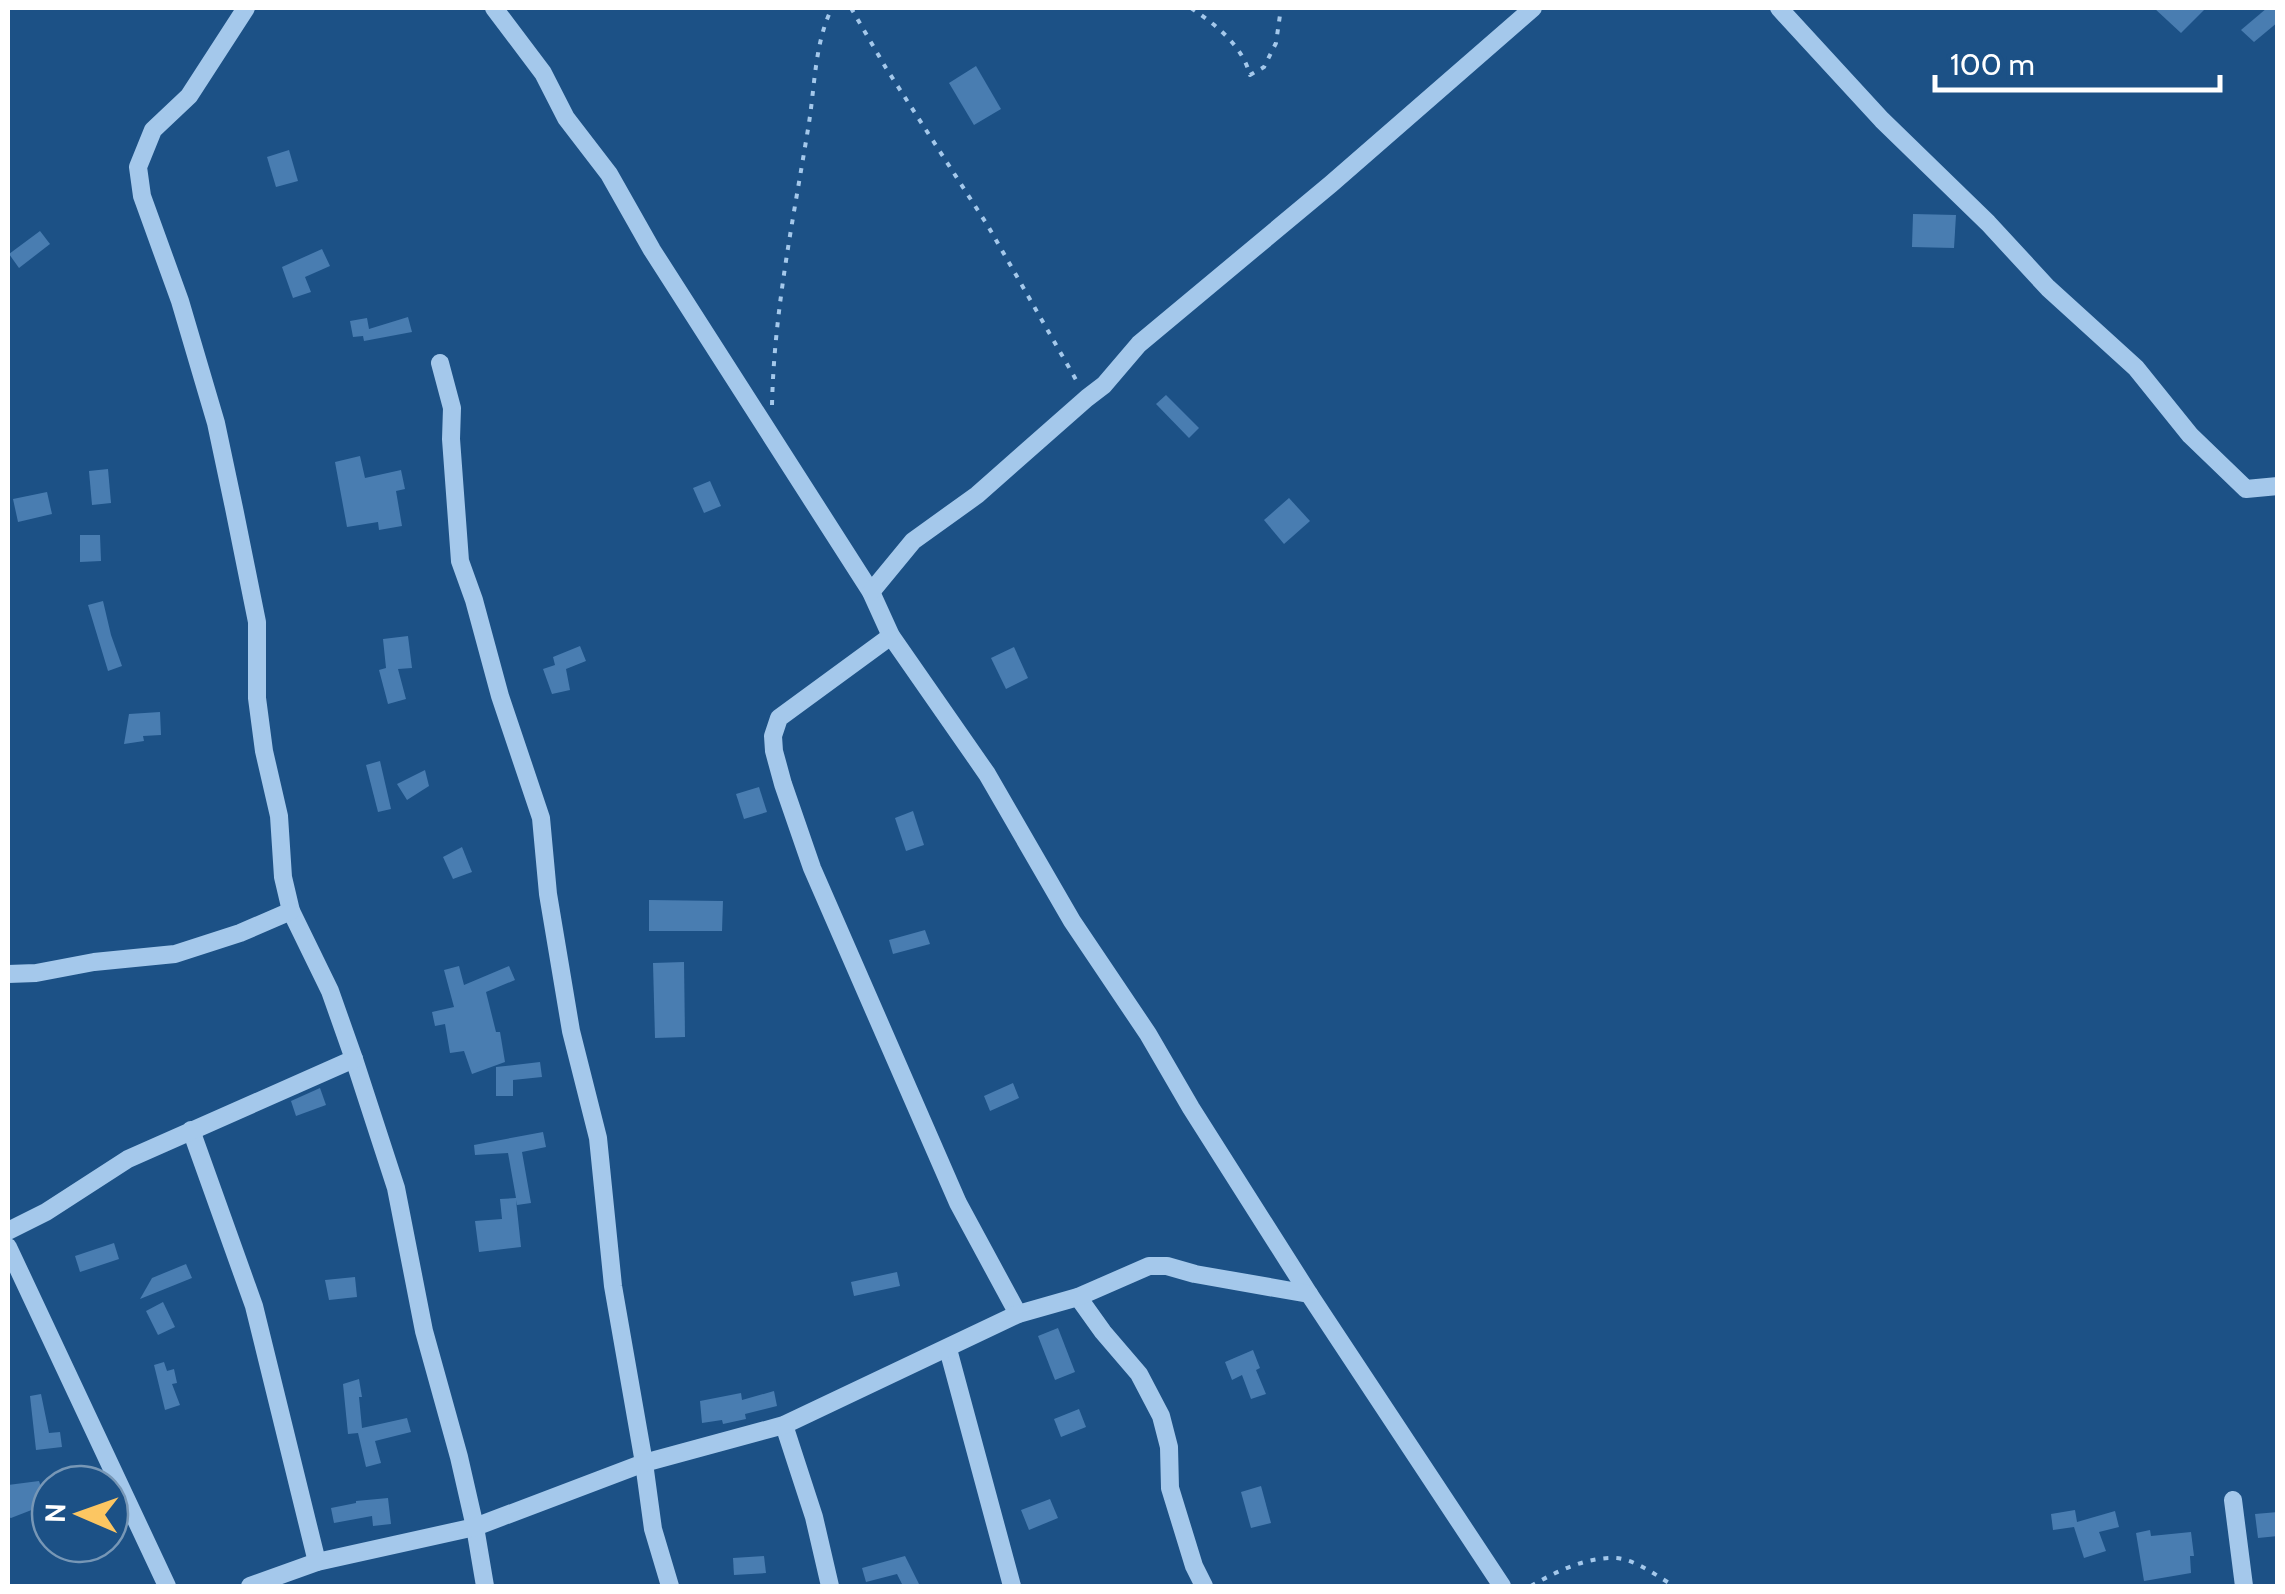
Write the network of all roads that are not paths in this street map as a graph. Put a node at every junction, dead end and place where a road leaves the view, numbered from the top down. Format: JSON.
{"nodes":[{"id":1,"x":246,"y":8,"type":"edge"},
{"id":2,"x":494,"y":8,"type":"edge"},
{"id":3,"x":1532,"y":8,"type":"edge"},
{"id":4,"x":1779,"y":8,"type":"edge"},
{"id":5,"x":440,"y":363,"type":"dead end"},
{"id":6,"x":2278,"y":486,"type":"edge"},
{"id":7,"x":870,"y":592,"type":"junction"},
{"id":8,"x":891,"y":636,"type":"junction"},
{"id":9,"x":291,"y":911,"type":"junction"},
{"id":10,"x":8,"y":974,"type":"edge"},
{"id":11,"x":354,"y":1059,"type":"junction"},
{"id":12,"x":191,"y":1130,"type":"junction"},
{"id":13,"x":8,"y":1231,"type":"edge"},
{"id":14,"x":8,"y":1247,"type":"edge"},
{"id":15,"x":1309,"y":1294,"type":"junction"},
{"id":16,"x":1078,"y":1297,"type":"junction"},
{"id":17,"x":1018,"y":1314,"type":"junction"},
{"id":18,"x":948,"y":1349,"type":"junction"},
{"id":19,"x":784,"y":1424,"type":"junction"},
{"id":20,"x":644,"y":1463,"type":"junction"},
{"id":21,"x":2233,"y":1500,"type":"dead end"},
{"id":22,"x":475,"y":1526,"type":"junction"},
{"id":23,"x":317,"y":1562,"type":"junction"},
{"id":24,"x":167,"y":1586,"type":"edge"},
{"id":25,"x":250,"y":1586,"type":"edge"},
{"id":26,"x":485,"y":1586,"type":"edge"},
{"id":27,"x":670,"y":1586,"type":"edge"},
{"id":28,"x":830,"y":1586,"type":"edge"},
{"id":29,"x":1012,"y":1586,"type":"edge"},
{"id":30,"x":1204,"y":1586,"type":"edge"},
{"id":31,"x":1502,"y":1586,"type":"edge"},
{"id":32,"x":2244,"y":1586,"type":"edge"}],
"edges":[{"from":1,"to":9,"type":"street"},
{"from":2,"to":7,"type":"street"},
{"from":3,"to":7,"type":"street"},
{"from":4,"to":6,"type":"street"},
{"from":5,"to":20,"type":"street"},
{"from":7,"to":8,"type":"street"},
{"from":8,"to":15,"type":"street"},
{"from":8,"to":17,"type":"street"},
{"from":9,"to":10,"type":"street"},
{"from":9,"to":11,"type":"street"},
{"from":11,"to":12,"type":"street"},
{"from":11,"to":22,"type":"street"},
{"from":12,"to":13,"type":"street"},
{"from":12,"to":23,"type":"street"},
{"from":14,"to":24,"type":"street"},
{"from":15,"to":16,"type":"street"},
{"from":15,"to":31,"type":"street"},
{"from":16,"to":17,"type":"street"},
{"from":16,"to":30,"type":"street"},
{"from":17,"to":18,"type":"street"},
{"from":18,"to":19,"type":"street"},
{"from":18,"to":29,"type":"street"},
{"from":19,"to":20,"type":"street"},
{"from":19,"to":28,"type":"street"},
{"from":20,"to":22,"type":"street"},
{"from":20,"to":27,"type":"street"},
{"from":21,"to":32,"type":"street"},
{"from":22,"to":23,"type":"street"},
{"from":22,"to":26,"type":"street"},
{"from":23,"to":25,"type":"street"}]}
